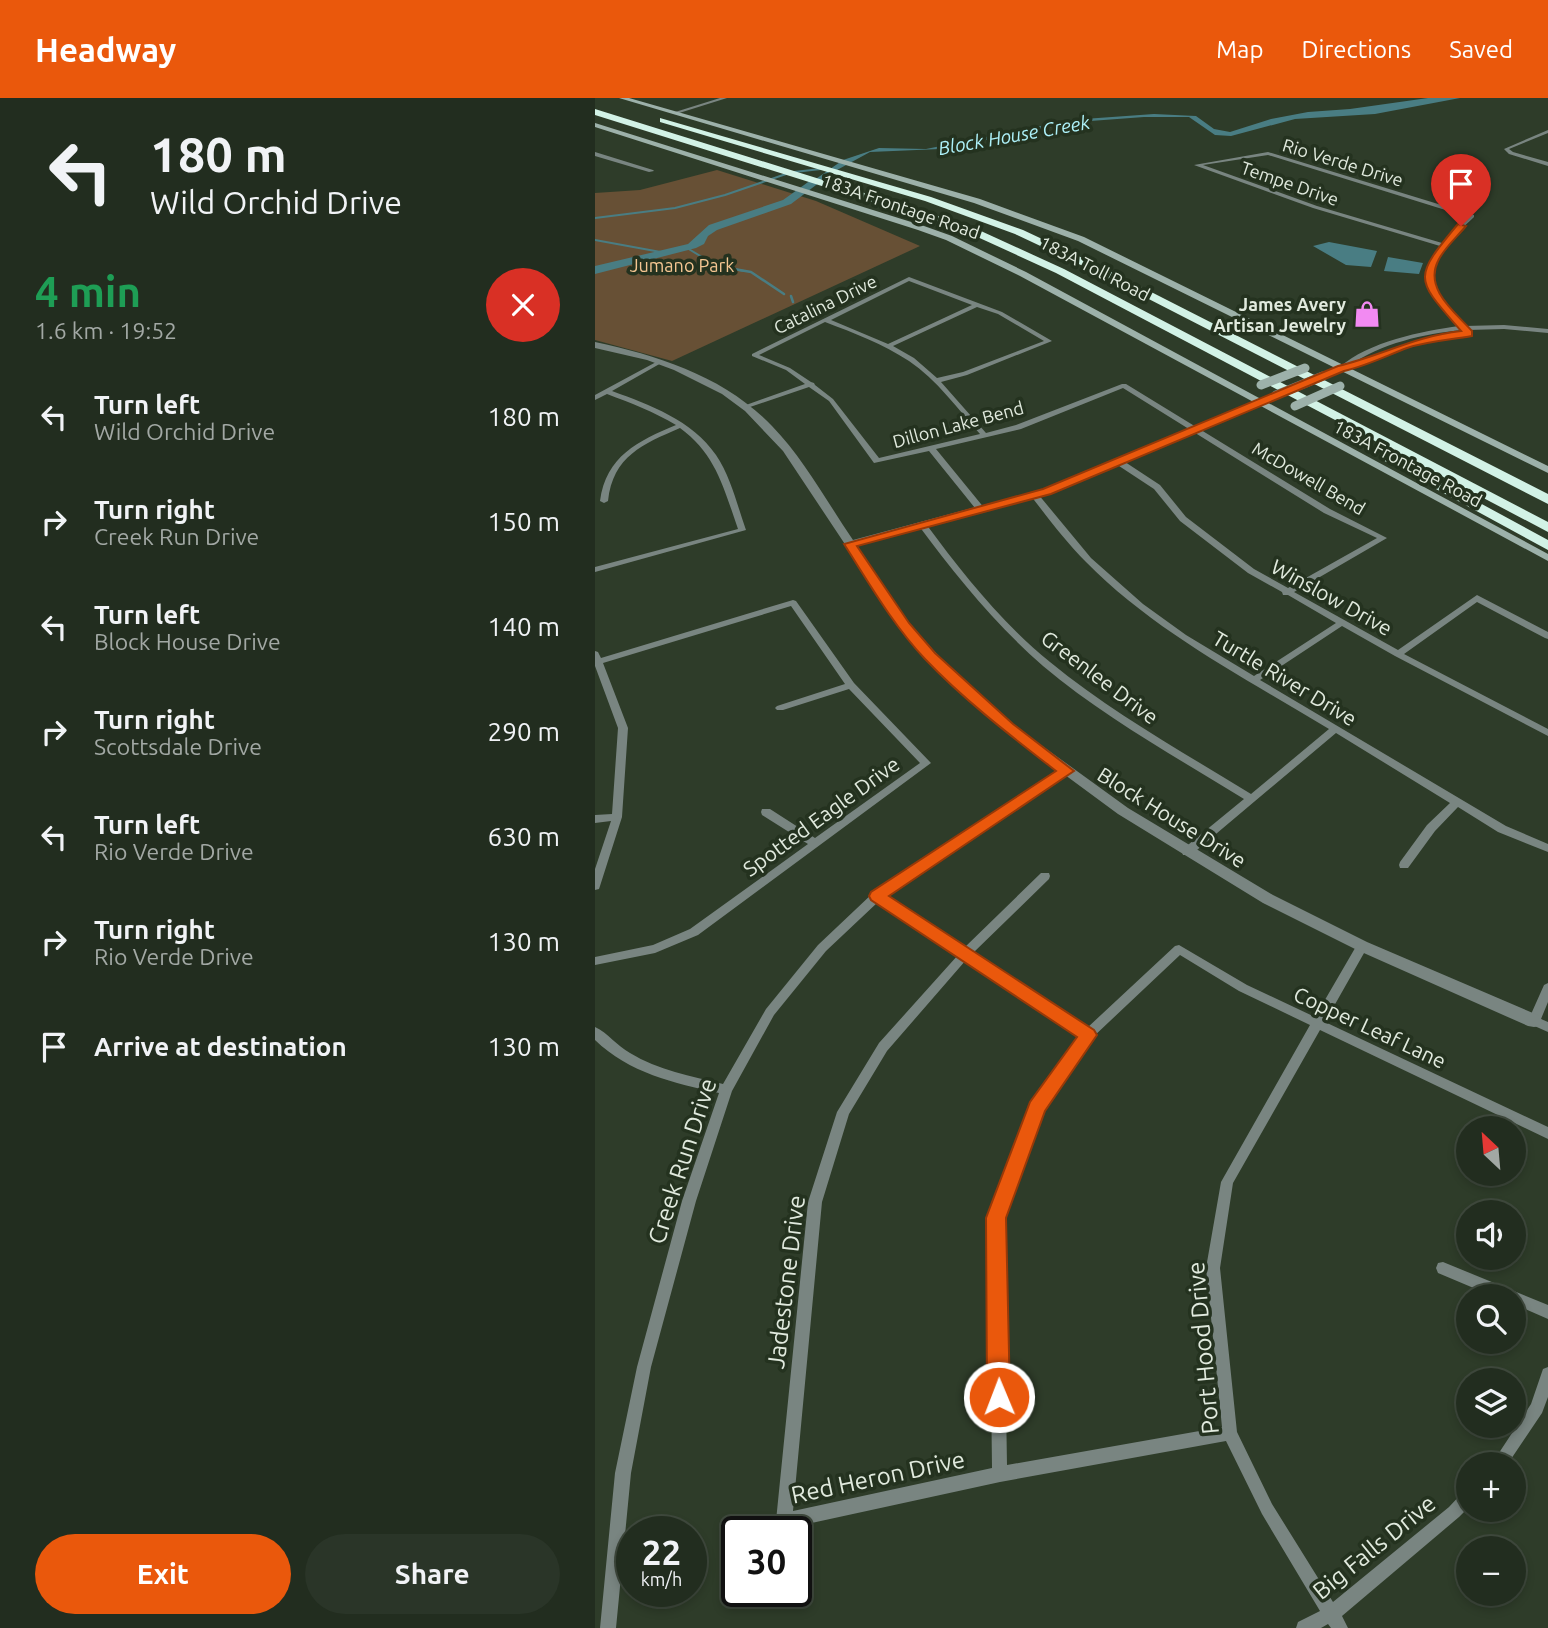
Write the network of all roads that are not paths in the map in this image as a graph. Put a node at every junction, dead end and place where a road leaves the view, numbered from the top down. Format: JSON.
{"nodes":[{"id":1,"x":622,"y":98,"type":"edge"},
{"id":2,"x":725,"y":98,"type":"edge"},
{"id":3,"x":711,"y":101,"type":"edge"},
{"id":4,"x":608,"y":103,"type":"dead end"},
{"id":5,"x":677,"y":112,"type":"junction"},
{"id":6,"x":595,"y":114,"type":"edge"},
{"id":7,"x":595,"y":125,"type":"edge"},
{"id":8,"x":1548,"y":131,"type":"edge"},
{"id":9,"x":1268,"y":153,"type":"joint"},
{"id":10,"x":595,"y":154,"type":"edge"},
{"id":11,"x":605,"y":157,"type":"junction"},
{"id":12,"x":595,"y":161,"type":"edge"},
{"id":13,"x":1548,"y":164,"type":"edge"},
{"id":14,"x":650,"y":171,"type":"dead end"},
{"id":15,"x":906,"y":180,"type":"joint"},
{"id":16,"x":987,"y":207,"type":"junction"},
{"id":17,"x":1444,"y":244,"type":"junction"},
{"id":18,"x":1104,"y":272,"type":"junction"},
{"id":19,"x":978,"y":304,"type":"junction"},
{"id":20,"x":825,"y":320,"type":"junction"},
{"id":21,"x":1466,"y":330,"type":"junction"},
{"id":22,"x":1548,"y":331,"type":"edge"},
{"id":23,"x":1548,"y":338,"type":"edge"},
{"id":24,"x":595,"y":345,"type":"edge"},
{"id":25,"x":889,"y":346,"type":"junction"},
{"id":26,"x":1305,"y":350,"type":"junction"},
{"id":27,"x":754,"y":355,"type":"joint"},
{"id":28,"x":660,"y":362,"type":"junction"},
{"id":29,"x":1342,"y":368,"type":"junction"},
{"id":30,"x":1258,"y":379,"type":"junction"},
{"id":31,"x":936,"y":381,"type":"junction"},
{"id":32,"x":812,"y":384,"type":"junction"},
{"id":33,"x":1228,"y":384,"type":"junction"},
{"id":34,"x":1124,"y":385,"type":"joint"},
{"id":35,"x":1382,"y":388,"type":"junction"},
{"id":36,"x":607,"y":391,"type":"junction"},
{"id":37,"x":595,"y":398,"type":"edge"},
{"id":38,"x":1261,"y":402,"type":"junction"},
{"id":39,"x":748,"y":406,"type":"junction"},
{"id":40,"x":1293,"y":420,"type":"junction"},
{"id":41,"x":681,"y":425,"type":"junction"},
{"id":42,"x":1198,"y":429,"type":"junction"},
{"id":43,"x":985,"y":436,"type":"junction"},
{"id":44,"x":932,"y":449,"type":"junction"},
{"id":45,"x":1119,"y":462,"type":"junction"},
{"id":46,"x":1548,"y":470,"type":"edge"},
{"id":47,"x":1035,"y":496,"type":"junction"},
{"id":48,"x":1548,"y":498,"type":"edge"},
{"id":49,"x":604,"y":501,"type":"dead end"},
{"id":50,"x":982,"y":511,"type":"junction"},
{"id":51,"x":923,"y":526,"type":"junction"},
{"id":52,"x":1548,"y":528,"type":"edge"},
{"id":53,"x":850,"y":544,"type":"junction"},
{"id":54,"x":1548,"y":546,"type":"edge"},
{"id":55,"x":1548,"y":558,"type":"edge"},
{"id":56,"x":595,"y":570,"type":"edge"},
{"id":57,"x":1286,"y":593,"type":"junction"},
{"id":58,"x":1341,"y":623,"type":"junction"},
{"id":59,"x":1548,"y":636,"type":"edge"},
{"id":60,"x":1398,"y":654,"type":"junction"},
{"id":61,"x":597,"y":657,"type":"edge"},
{"id":62,"x":1255,"y":679,"type":"junction"},
{"id":63,"x":851,"y":685,"type":"junction"},
{"id":64,"x":780,"y":708,"type":"dead end"},
{"id":65,"x":1335,"y":729,"type":"junction"},
{"id":66,"x":1548,"y":733,"type":"edge"},
{"id":67,"x":1066,"y":771,"type":"junction"},
{"id":68,"x":1250,"y":798,"type":"junction"},
{"id":69,"x":1457,"y":802,"type":"junction"},
{"id":70,"x":766,"y":812,"type":"dead end"},
{"id":71,"x":617,"y":817,"type":"junction"},
{"id":72,"x":595,"y":819,"type":"edge"},
{"id":73,"x":815,"y":844,"type":"junction"},
{"id":74,"x":1548,"y":848,"type":"edge"},
{"id":75,"x":1187,"y":852,"type":"junction"},
{"id":76,"x":1404,"y":865,"type":"dead end"},
{"id":77,"x":1045,"y":876,"type":"dead end"},
{"id":78,"x":595,"y":886,"type":"edge"},
{"id":79,"x":877,"y":896,"type":"junction"},
{"id":80,"x":1361,"y":946,"type":"junction"},
{"id":81,"x":964,"y":955,"type":"junction"},
{"id":82,"x":595,"y":961,"type":"edge"},
{"id":83,"x":1548,"y":988,"type":"edge"},
{"id":84,"x":1534,"y":1021,"type":"junction"},
{"id":85,"x":1317,"y":1023,"type":"junction"},
{"id":86,"x":1548,"y":1027,"type":"edge"},
{"id":87,"x":595,"y":1032,"type":"edge"},
{"id":88,"x":1088,"y":1035,"type":"junction"},
{"id":89,"x":726,"y":1090,"type":"junction"},
{"id":90,"x":1548,"y":1133,"type":"edge"},
{"id":91,"x":1443,"y":1268,"type":"dead end"},
{"id":92,"x":1482,"y":1284,"type":"edge"},
{"id":93,"x":1526,"y":1303,"type":"edge"},
{"id":94,"x":1548,"y":1312,"type":"edge"},
{"id":95,"x":1548,"y":1374,"type":"edge"},
{"id":96,"x":1230,"y":1433,"type":"junction"},
{"id":97,"x":1507,"y":1452,"type":"edge"},
{"id":98,"x":1000,"y":1474,"type":"junction"},
{"id":99,"x":1456,"y":1511,"type":"edge"},
{"id":100,"x":784,"y":1516,"type":"edge"},
{"id":101,"x":807,"y":1516,"type":"edge"},
{"id":102,"x":1335,"y":1621,"type":"edge"},
{"id":103,"x":608,"y":1628,"type":"edge"},
{"id":104,"x":1304,"y":1628,"type":"edge"}],
"edges":[{"from":1,"to":5,"type":"main road","name":"183A Frontage Road"},
{"from":2,"to":3,"type":"street"},
{"from":3,"to":5,"type":"street"},
{"from":4,"to":18,"type":"highway","name":"183A Toll Road"},
{"from":5,"to":15,"type":"main road","name":"183A Frontage Road"},
{"from":6,"to":30,"type":"highway","name":"183A Toll Road"},
{"from":7,"to":33,"type":"main road","name":"183A Frontage Road"},
{"from":8,"to":13,"type":"street"},
{"from":9,"to":17,"type":"street","name":"Rio Verde Drive"},
{"from":9,"to":17,"type":"street","name":"Tempe Drive"},
{"from":10,"to":11,"type":"street"},
{"from":11,"to":12,"type":"street"},
{"from":11,"to":14,"type":"street"},
{"from":15,"to":16,"type":"highway"},
{"from":16,"to":18,"type":"highway"},
{"from":16,"to":26,"type":"main road","name":"183A Frontage Road"},
{"from":17,"to":21,"type":"street","name":"Rio Verde Drive"},
{"from":18,"to":48,"type":"highway","name":"183A Toll Road"},
{"from":19,"to":20,"type":"street","name":"Catalina Drive"},
{"from":19,"to":25,"type":"street"},
{"from":19,"to":31,"type":"street"},
{"from":20,"to":25,"type":"street"},
{"from":20,"to":27,"type":"street","name":"Catalina Drive"},
{"from":21,"to":22,"type":"street"},
{"from":21,"to":23,"type":"street"},
{"from":21,"to":29,"type":"street"},
{"from":24,"to":28,"type":"street","name":"Block House Drive"},
{"from":25,"to":31,"type":"street"},
{"from":26,"to":29,"type":"main road","name":"183A Frontage Road"},
{"from":26,"to":30,"type":"main road","bridge":true},
{"from":27,"to":32,"type":"street","name":"Dillon Lake Bend"},
{"from":28,"to":36,"type":"street"},
{"from":28,"to":39,"type":"street","name":"Block House Drive"},
{"from":29,"to":35,"type":"main road","name":"183A Frontage Road"},
{"from":29,"to":38,"type":"street","bridge":true},
{"from":30,"to":33,"type":"main road"},
{"from":30,"to":52,"type":"highway","name":"183A Toll Road"},
{"from":30,"to":54,"type":"highway"},
{"from":31,"to":43,"type":"street"},
{"from":32,"to":39,"type":"street"},
{"from":32,"to":44,"type":"street","name":"Dillon Lake Bend"},
{"from":33,"to":38,"type":"main road","name":"183A Frontage Road"},
{"from":34,"to":42,"type":"street","name":"McDowell Bend"},
{"from":34,"to":43,"type":"street","name":"Dillon Lake Bend"},
{"from":35,"to":40,"type":"main road","bridge":true},
{"from":35,"to":46,"type":"main road","name":"183A Frontage Road"},
{"from":36,"to":37,"type":"street"},
{"from":36,"to":41,"type":"street"},
{"from":38,"to":40,"type":"main road","name":"183A Frontage Road"},
{"from":38,"to":42,"type":"street"},
{"from":39,"to":53,"type":"street","name":"Block House Drive"},
{"from":40,"to":55,"type":"main road","name":"183A Frontage Road"},
{"from":41,"to":49,"type":"street"},
{"from":41,"to":56,"type":"street"},
{"from":42,"to":45,"type":"street"},
{"from":42,"to":57,"type":"street","name":"McDowell Bend"},
{"from":43,"to":44,"type":"street","name":"Dillon Lake Bend"},
{"from":44,"to":50,"type":"street"},
{"from":45,"to":47,"type":"street"},
{"from":45,"to":57,"type":"street","name":"Winslow Drive"},
{"from":47,"to":50,"type":"street"},
{"from":47,"to":62,"type":"street","name":"Turtle River Drive"},
{"from":50,"to":51,"type":"street"},
{"from":51,"to":53,"type":"street"},
{"from":51,"to":68,"type":"street","name":"Greenlee Drive"},
{"from":53,"to":67,"type":"street","name":"Block House Drive"},
{"from":57,"to":58,"type":"street","name":"Winslow Drive"},
{"from":58,"to":60,"type":"street","name":"Winslow Drive"},
{"from":58,"to":62,"type":"street"},
{"from":59,"to":60,"type":"street"},
{"from":60,"to":66,"type":"street","name":"Winslow Drive"},
{"from":61,"to":63,"type":"street","name":"Spotted Eagle Drive"},
{"from":61,"to":71,"type":"street"},
{"from":62,"to":65,"type":"street","name":"Turtle River Drive"},
{"from":63,"to":64,"type":"street"},
{"from":63,"to":73,"type":"street","name":"Spotted Eagle Drive"},
{"from":65,"to":68,"type":"street"},
{"from":65,"to":69,"type":"street","name":"Turtle River Drive"},
{"from":67,"to":75,"type":"street","name":"Block House Drive"},
{"from":67,"to":79,"type":"street","name":"Creek Run Drive"},
{"from":68,"to":75,"type":"street"},
{"from":69,"to":74,"type":"street","name":"Turtle River Drive"},
{"from":69,"to":76,"type":"street"},
{"from":70,"to":73,"type":"street"},
{"from":71,"to":72,"type":"street"},
{"from":71,"to":78,"type":"street"},
{"from":73,"to":82,"type":"street","name":"Spotted Eagle Drive"},
{"from":75,"to":80,"type":"street","name":"Block House Drive"},
{"from":77,"to":81,"type":"street","name":"Jadestone Drive"},
{"from":79,"to":81,"type":"street"},
{"from":79,"to":89,"type":"street","name":"Creek Run Drive"},
{"from":80,"to":84,"type":"street","name":"Block House Drive"},
{"from":80,"to":85,"type":"street","name":"Port Hood Drive"},
{"from":81,"to":88,"type":"street"},
{"from":81,"to":100,"type":"street","name":"Jadestone Drive"},
{"from":83,"to":84,"type":"street"},
{"from":84,"to":86,"type":"street","name":"Block House Drive"},
{"from":85,"to":88,"type":"street","name":"Copper Leaf Lane"},
{"from":85,"to":90,"type":"street","name":"Copper Leaf Lane"},
{"from":85,"to":96,"type":"street","name":"Port Hood Drive"},
{"from":87,"to":89,"type":"street"},
{"from":88,"to":98,"type":"street"},
{"from":89,"to":103,"type":"street","name":"Creek Run Drive"},
{"from":91,"to":92,"type":"street"},
{"from":93,"to":94,"type":"street"},
{"from":95,"to":97,"type":"street"},
{"from":96,"to":98,"type":"street","name":"Red Heron Drive"},
{"from":96,"to":102,"type":"street","name":"Port Hood Drive"},
{"from":98,"to":101,"type":"street","name":"Red Heron Drive"},
{"from":99,"to":102,"type":"street","name":"Big Falls Drive"},
{"from":102,"to":104,"type":"street","name":"Big Falls Drive"}]}
